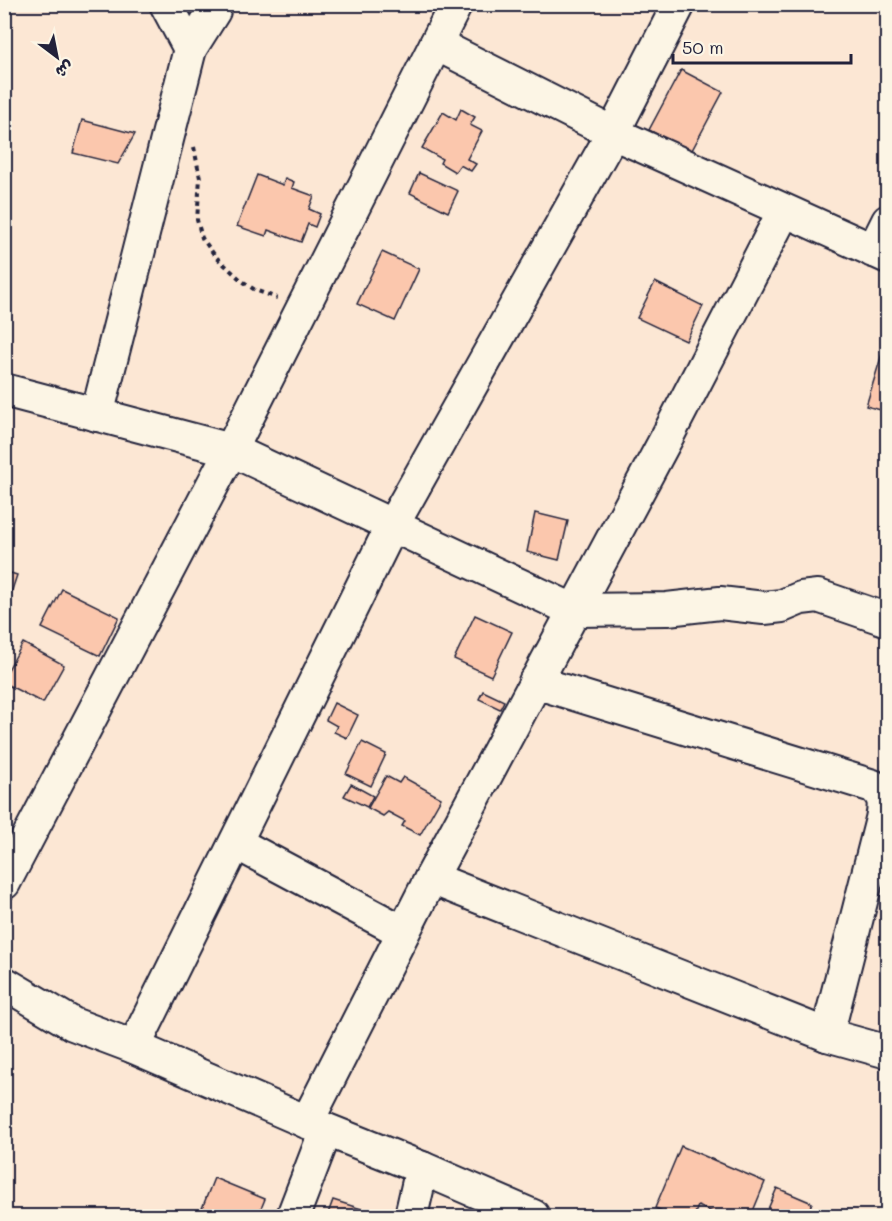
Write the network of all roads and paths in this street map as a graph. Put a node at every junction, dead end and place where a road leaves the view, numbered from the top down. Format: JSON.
{"nodes":[{"id":1,"x":166,"y":4,"type":"edge"},
{"id":2,"x":215,"y":4,"type":"edge"},
{"id":3,"x":456,"y":4,"type":"edge"},
{"id":4,"x":679,"y":4,"type":"edge"},
{"id":5,"x":436,"y":44,"type":"junction"},
{"id":6,"x":190,"y":50,"type":"junction"},
{"id":7,"x":170,"y":126,"type":"junction"},
{"id":8,"x":613,"y":134,"type":"junction"},
{"id":9,"x":784,"y":210,"type":"junction"},
{"id":10,"x":888,"y":220,"type":"edge"},
{"id":11,"x":880,"y":254,"type":"edge"},
{"id":12,"x":303,"y":308,"type":"junction"},
{"id":13,"x":4,"y":390,"type":"edge"},
{"id":14,"x":97,"y":415,"type":"junction"},
{"id":15,"x":231,"y":450,"type":"junction"},
{"id":16,"x":392,"y":526,"type":"junction"},
{"id":17,"x":573,"y":610,"type":"junction"},
{"id":18,"x":888,"y":620,"type":"edge"},
{"id":19,"x":535,"y":682,"type":"junction"},
{"id":20,"x":240,"y":845,"type":"dead end"},
{"id":21,"x":431,"y":878,"type":"junction"},
{"id":22,"x":4,"y":883,"type":"edge"},
{"id":23,"x":404,"y":932,"type":"junction"},
{"id":24,"x":4,"y":983,"type":"edge"},
{"id":25,"x":827,"y":1035,"type":"junction"},
{"id":26,"x":134,"y":1047,"type":"junction"},
{"id":27,"x":888,"y":1052,"type":"edge"},
{"id":28,"x":316,"y":1126,"type":"junction"},
{"id":29,"x":422,"y":1168,"type":"junction"},
{"id":30,"x":292,"y":1216,"type":"edge"},
{"id":31,"x":411,"y":1216,"type":"edge"},
{"id":32,"x":533,"y":1216,"type":"edge"}],
"edges":[{"from":1,"to":6,"type":"street"},
{"from":2,"to":6,"type":"street"},
{"from":3,"to":5,"type":"street"},
{"from":4,"to":8,"type":"street"},
{"from":5,"to":8,"type":"street"},
{"from":5,"to":12,"type":"street"},
{"from":6,"to":7,"type":"street"},
{"from":7,"to":12,"type":"path"},
{"from":7,"to":14,"type":"street"},
{"from":8,"to":9,"type":"street"},
{"from":8,"to":16,"type":"street"},
{"from":9,"to":11,"type":"street"},
{"from":9,"to":17,"type":"street"},
{"from":10,"to":11,"type":"street"},
{"from":12,"to":15,"type":"street"},
{"from":13,"to":14,"type":"street"},
{"from":14,"to":15,"type":"street"},
{"from":15,"to":16,"type":"street"},
{"from":15,"to":22,"type":"street"},
{"from":16,"to":17,"type":"street"},
{"from":16,"to":26,"type":"street"},
{"from":17,"to":18,"type":"street"},
{"from":17,"to":19,"type":"street"},
{"from":19,"to":21,"type":"street"},
{"from":19,"to":25,"type":"street"},
{"from":20,"to":23,"type":"street"},
{"from":21,"to":23,"type":"street"},
{"from":21,"to":25,"type":"street"},
{"from":23,"to":28,"type":"street"},
{"from":24,"to":26,"type":"street"},
{"from":25,"to":27,"type":"street"},
{"from":26,"to":28,"type":"street"},
{"from":28,"to":29,"type":"street"},
{"from":28,"to":30,"type":"street"},
{"from":29,"to":31,"type":"street"},
{"from":29,"to":32,"type":"street"}]}
